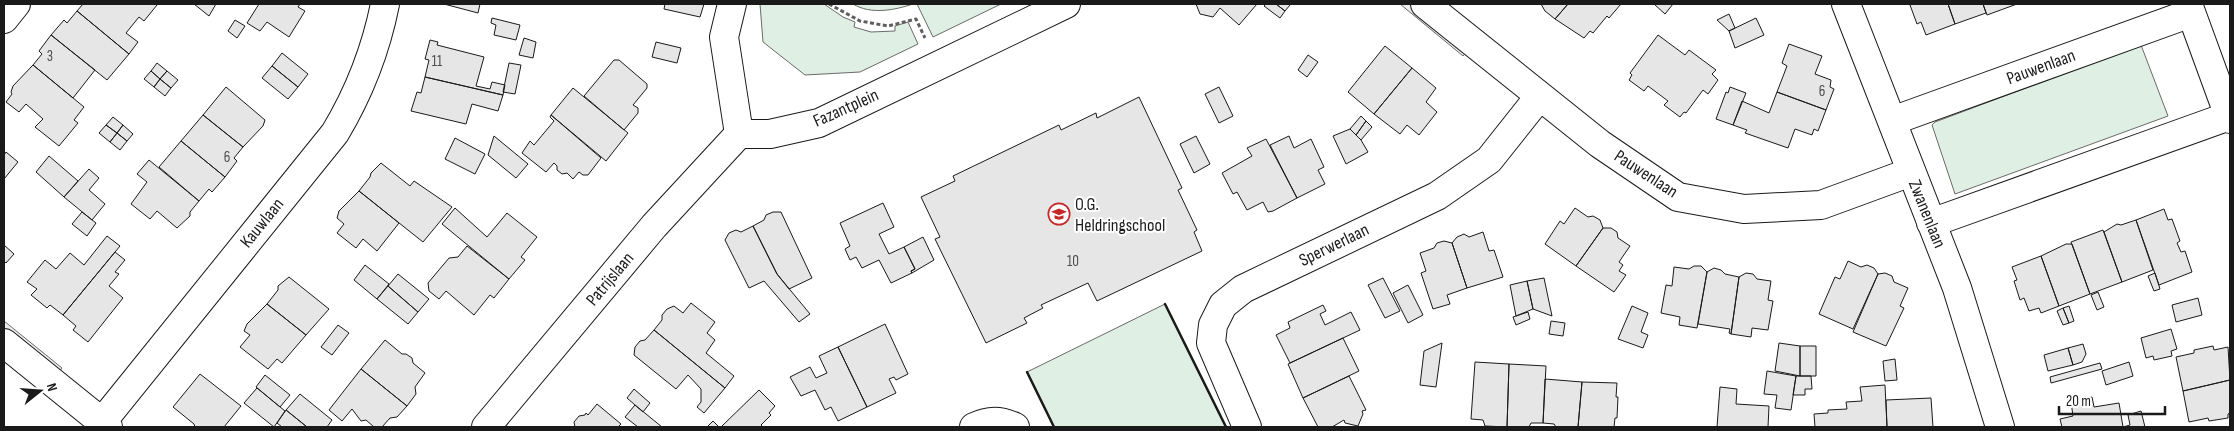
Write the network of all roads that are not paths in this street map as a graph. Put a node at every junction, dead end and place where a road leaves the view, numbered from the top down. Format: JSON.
{"nodes":[{"id":1,"x":16,"y":4,"type":"edge"},
{"id":2,"x":385,"y":4,"type":"edge"},
{"id":3,"x":732,"y":4,"type":"edge"},
{"id":4,"x":1066,"y":4,"type":"edge"},
{"id":5,"x":1425,"y":4,"type":"edge"},
{"id":6,"x":1846,"y":4,"type":"edge"},
{"id":7,"x":2189,"y":8,"type":"edge"},
{"id":8,"x":4,"y":18,"type":"edge"},
{"id":9,"x":1539,"y":97,"type":"junction"},
{"id":10,"x":2230,"y":118,"type":"edge"},
{"id":11,"x":1892,"y":121,"type":"junction"},
{"id":12,"x":739,"y":134,"type":"junction"},
{"id":13,"x":1911,"y":172,"type":"junction"},
{"id":14,"x":1930,"y":223,"type":"junction"},
{"id":15,"x":4,"y":343,"type":"edge"},
{"id":16,"x":105,"y":425,"type":"edge"},
{"id":17,"x":486,"y":427,"type":"edge"},
{"id":18,"x":974,"y":427,"type":"edge"},
{"id":19,"x":1015,"y":427,"type":"edge"},
{"id":20,"x":1247,"y":427,"type":"edge"},
{"id":21,"x":2000,"y":427,"type":"edge"}],
"edges":[{"from":1,"to":8,"type":"street"},
{"from":2,"to":16,"type":"street","name":"Kauwlaan"},
{"from":3,"to":12,"type":"street"},
{"from":4,"to":12,"type":"street","name":"Fazantplein"},
{"from":5,"to":9,"type":"street","name":"Pauwenlaan"},
{"from":6,"to":11,"type":"street","name":"Zwanenlaan"},
{"from":7,"to":10,"type":"street"},
{"from":7,"to":11,"type":"street","name":"Pauwenlaan"},
{"from":9,"to":13,"type":"street","name":"Pauwenlaan"},
{"from":9,"to":20,"type":"street","name":"Sperwerlaan"},
{"from":10,"to":14,"type":"street"},
{"from":11,"to":13,"type":"street","name":"Zwanenlaan"},
{"from":12,"to":17,"type":"street","name":"Patrijslaan"},
{"from":13,"to":14,"type":"street","name":"Zwanenlaan"},
{"from":14,"to":21,"type":"street","name":"Zwanenlaan"},
{"from":15,"to":16,"type":"street"},
{"from":18,"to":19,"type":"street"}]}
